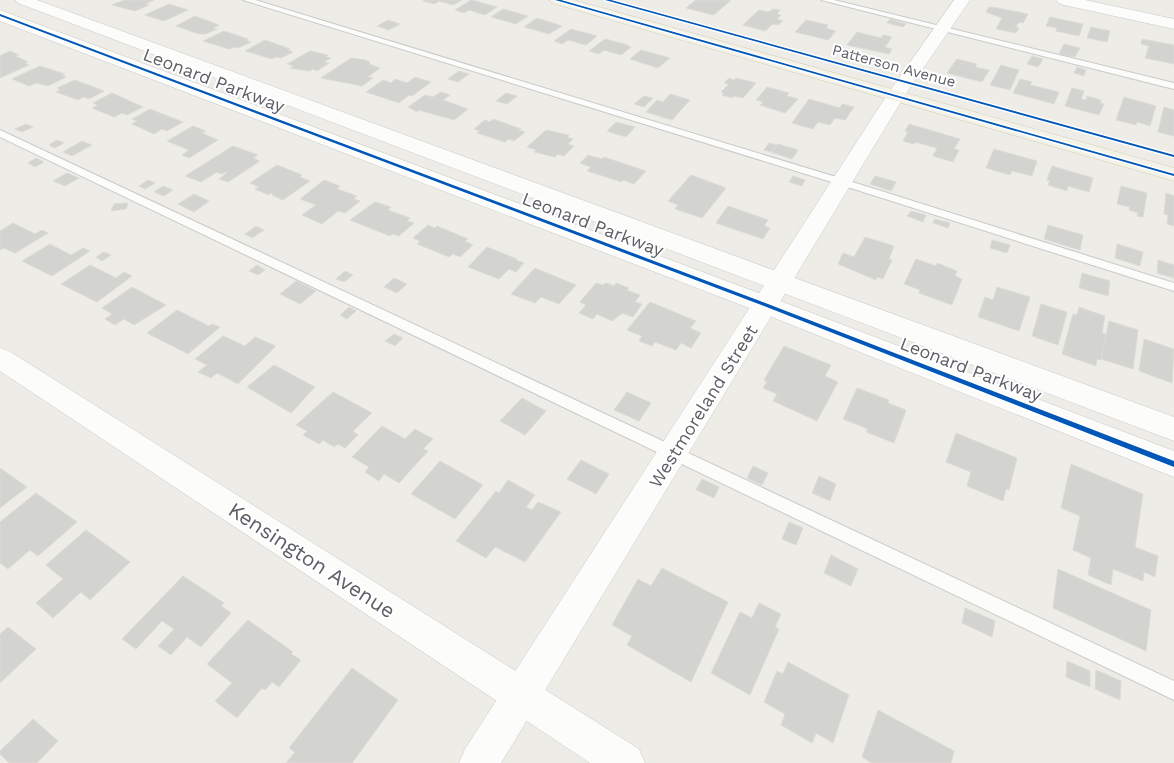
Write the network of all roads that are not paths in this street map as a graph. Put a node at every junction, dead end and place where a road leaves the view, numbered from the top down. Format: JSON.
{"nodes":[{"id":1,"x":23,"y":0,"type":"edge"},
{"id":2,"x":247,"y":0,"type":"edge"},
{"id":3,"x":557,"y":0,"type":"edge"},
{"id":4,"x":607,"y":0,"type":"edge"},
{"id":5,"x":825,"y":0,"type":"edge"},
{"id":6,"x":962,"y":0,"type":"edge"},
{"id":7,"x":1064,"y":0,"type":"edge"},
{"id":8,"x":0,"y":14,"type":"edge"},
{"id":9,"x":1174,"y":24,"type":"edge"},
{"id":10,"x":942,"y":28,"type":"junction"},
{"id":11,"x":1174,"y":86,"type":"edge"},
{"id":12,"x":900,"y":88,"type":"junction"},
{"id":13,"x":0,"y":133,"type":"edge"},
{"id":14,"x":1174,"y":156,"type":"edge"},
{"id":15,"x":1174,"y":175,"type":"edge"},
{"id":16,"x":842,"y":182,"type":"junction"},
{"id":17,"x":781,"y":281,"type":"junction"},
{"id":18,"x":1174,"y":287,"type":"edge"},
{"id":19,"x":766,"y":305,"type":"junction"},
{"id":20,"x":0,"y":358,"type":"edge"},
{"id":21,"x":1174,"y":429,"type":"edge"},
{"id":22,"x":673,"y":453,"type":"junction"},
{"id":23,"x":1174,"y":464,"type":"edge"},
{"id":24,"x":1174,"y":691,"type":"edge"},
{"id":25,"x":522,"y":696,"type":"junction"},
{"id":26,"x":479,"y":763,"type":"edge"},
{"id":27,"x":625,"y":763,"type":"edge"}],
"edges":[{"from":1,"to":17,"type":"street","name":"Leonard Parkway"},
{"from":2,"to":16,"type":"lane"},
{"from":3,"to":12,"type":"main road","name":"Patterson Avenue"},
{"from":4,"to":12,"type":"main road","name":"Patterson Avenue"},
{"from":5,"to":10,"type":"lane"},
{"from":6,"to":10,"type":"street","name":"Westmoreland Street"},
{"from":7,"to":9,"type":"street"},
{"from":8,"to":19,"type":"street","name":"Leonard Parkway"},
{"from":10,"to":11,"type":"lane"},
{"from":10,"to":12,"type":"street","name":"Westmoreland Street"},
{"from":12,"to":14,"type":"main road","name":"Patterson Avenue"},
{"from":12,"to":15,"type":"main road","name":"Patterson Avenue"},
{"from":12,"to":16,"type":"street","name":"Westmoreland Street"},
{"from":13,"to":22,"type":"lane"},
{"from":16,"to":17,"type":"street","name":"Westmoreland Street"},
{"from":16,"to":18,"type":"lane"},
{"from":17,"to":19,"type":"street","name":"Westmoreland Street"},
{"from":17,"to":21,"type":"street","name":"Leonard Parkway"},
{"from":19,"to":22,"type":"street","name":"Westmoreland Street"},
{"from":19,"to":23,"type":"street","name":"Leonard Parkway"},
{"from":20,"to":25,"type":"street","name":"Kensington Avenue"},
{"from":22,"to":24,"type":"lane"},
{"from":22,"to":25,"type":"street","name":"Westmoreland Street"},
{"from":25,"to":26,"type":"street","name":"Westmoreland Street"},
{"from":25,"to":27,"type":"street","name":"Kensington Avenue"}]}
